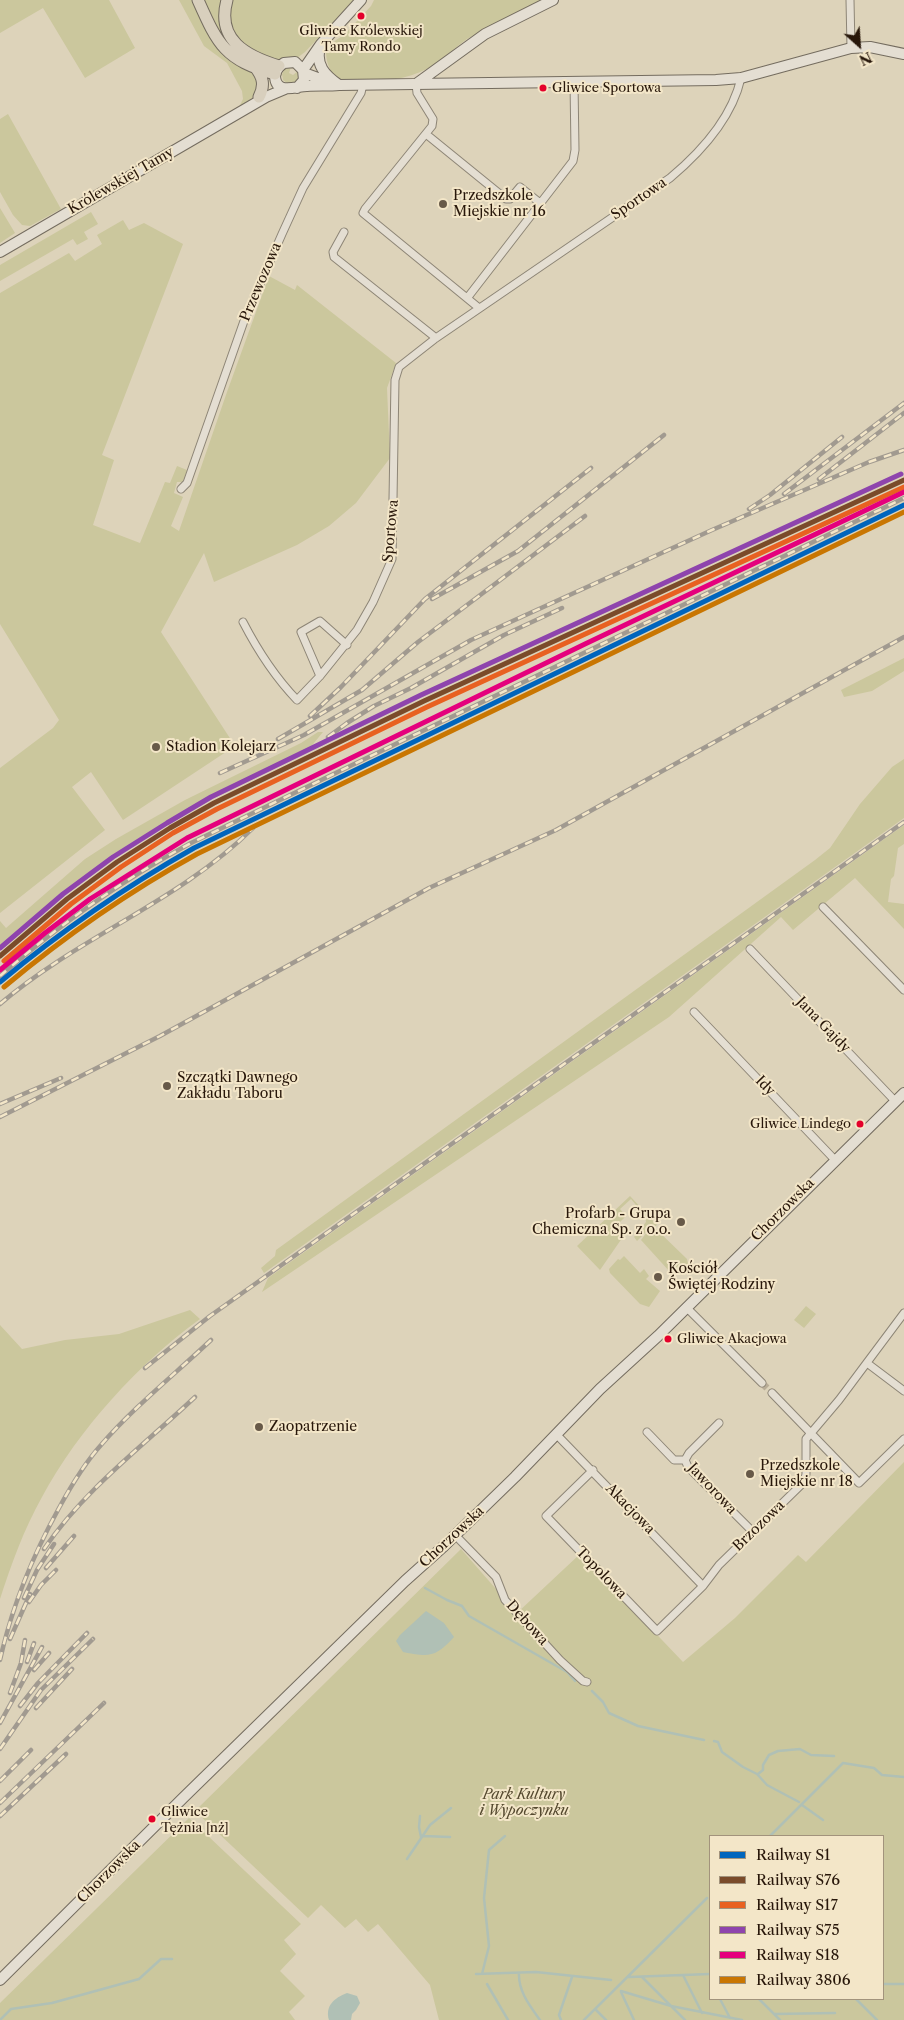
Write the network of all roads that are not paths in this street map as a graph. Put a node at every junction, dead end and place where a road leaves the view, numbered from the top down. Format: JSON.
{"nodes":[{"id":1,"x":198,"y":0,"type":"edge"},
{"id":2,"x":227,"y":0,"type":"edge"},
{"id":3,"x":361,"y":0,"type":"edge"},
{"id":4,"x":553,"y":0,"type":"edge"},
{"id":5,"x":850,"y":0,"type":"edge"},
{"id":6,"x":321,"y":44,"type":"junction"},
{"id":7,"x":851,"y":48,"type":"junction"},
{"id":8,"x":904,"y":54,"type":"edge"},
{"id":9,"x":295,"y":62,"type":"junction"},
{"id":10,"x":255,"y":67,"type":"junction"},
{"id":11,"x":304,"y":71,"type":"junction"},
{"id":12,"x":277,"y":73,"type":"junction"},
{"id":13,"x":741,"y":78,"type":"junction"},
{"id":14,"x":574,"y":82,"type":"junction"},
{"id":15,"x":363,"y":84,"type":"junction"},
{"id":16,"x":416,"y":84,"type":"junction"},
{"id":17,"x":343,"y":85,"type":"junction"},
{"id":18,"x":297,"y":88,"type":"junction"},
{"id":19,"x":286,"y":89,"type":"junction"},
{"id":20,"x":259,"y":97,"type":"junction"},
{"id":21,"x":242,"y":110,"type":"junction"},
{"id":22,"x":426,"y":134,"type":"junction"},
{"id":23,"x":540,"y":202,"type":"junction"},
{"id":24,"x":344,"y":232,"type":"dead end"},
{"id":25,"x":0,"y":252,"type":"edge"},
{"id":26,"x":468,"y":298,"type":"junction"},
{"id":27,"x":479,"y":308,"type":"junction"},
{"id":28,"x":436,"y":338,"type":"junction"},
{"id":29,"x":181,"y":489,"type":"dead end"},
{"id":30,"x":243,"y":622,"type":"dead end"},
{"id":31,"x":347,"y":645,"type":"junction"},
{"id":32,"x":320,"y":676,"type":"junction"},
{"id":33,"x":823,"y":907,"type":"dead end"},
{"id":34,"x":750,"y":949,"type":"dead end"},
{"id":35,"x":904,"y":990,"type":"edge"},
{"id":36,"x":694,"y":1012,"type":"dead end"},
{"id":37,"x":904,"y":1093,"type":"edge"},
{"id":38,"x":895,"y":1101,"type":"junction"},
{"id":39,"x":835,"y":1160,"type":"junction"},
{"id":40,"x":686,"y":1307,"type":"junction"},
{"id":41,"x":904,"y":1313,"type":"edge"},
{"id":42,"x":867,"y":1363,"type":"junction"},
{"id":43,"x":762,"y":1383,"type":"tunnel mouth"},
{"id":44,"x":904,"y":1391,"type":"edge"},
{"id":45,"x":772,"y":1393,"type":"tunnel mouth"},
{"id":46,"x":719,"y":1423,"type":"dead end"},
{"id":47,"x":647,"y":1432,"type":"dead end"},
{"id":48,"x":810,"y":1433,"type":"junction"},
{"id":49,"x":556,"y":1434,"type":"junction"},
{"id":50,"x":904,"y":1439,"type":"edge"},
{"id":51,"x":685,"y":1460,"type":"junction"},
{"id":52,"x":593,"y":1470,"type":"junction"},
{"id":53,"x":753,"y":1532,"type":"junction"},
{"id":54,"x":455,"y":1535,"type":"junction"},
{"id":55,"x":703,"y":1586,"type":"junction"},
{"id":56,"x":587,"y":1682,"type":"dead end"},
{"id":57,"x":0,"y":1980,"type":"edge"}],
"edges":[{"from":1,"to":10,"type":"main road"},
{"from":2,"to":12,"type":"main road"},
{"from":3,"to":6,"type":"street"},
{"from":4,"to":16,"type":"street"},
{"from":5,"to":7,"type":"street"},
{"from":6,"to":9,"type":"street"},
{"from":6,"to":11,"type":"street"},
{"from":6,"to":17,"type":"street"},
{"from":7,"to":8,"type":"street"},
{"from":7,"to":13,"type":"street"},
{"from":9,"to":11,"type":"street"},
{"from":9,"to":12,"type":"street"},
{"from":10,"to":12,"type":"main road"},
{"from":10,"to":20,"type":"main road"},
{"from":11,"to":17,"type":"street"},
{"from":11,"to":18,"type":"street"},
{"from":12,"to":19,"type":"street"},
{"from":12,"to":20,"type":"street","name":"Królewskiej Tamy"},
{"from":13,"to":14,"type":"street"},
{"from":13,"to":27,"type":"street","name":"Sportowa"},
{"from":14,"to":16,"type":"street"},
{"from":14,"to":23,"type":"street"},
{"from":15,"to":16,"type":"street"},
{"from":15,"to":17,"type":"street"},
{"from":15,"to":29,"type":"street","name":"Przewozowa"},
{"from":16,"to":22,"type":"street"},
{"from":17,"to":18,"type":"street"},
{"from":18,"to":19,"type":"street"},
{"from":19,"to":21,"type":"street","name":"Królewskiej Tamy"},
{"from":20,"to":21,"type":"street","name":"Królewskiej Tamy"},
{"from":21,"to":25,"type":"street","name":"Królewskiej Tamy"},
{"from":22,"to":23,"type":"street"},
{"from":22,"to":26,"type":"street"},
{"from":23,"to":26,"type":"street"},
{"from":24,"to":28,"type":"street"},
{"from":26,"to":27,"type":"street"},
{"from":27,"to":28,"type":"street","name":"Sportowa"},
{"from":28,"to":31,"type":"street","name":"Sportowa"},
{"from":30,"to":32,"type":"street","name":"Sportowa"},
{"from":31,"to":32,"type":"street","name":"Sportowa"},
{"from":31,"to":32,"type":"street"},
{"from":33,"to":35,"type":"street"},
{"from":34,"to":38,"type":"street","name":"Jana Gajdy"},
{"from":36,"to":39,"type":"street","name":"Idy"},
{"from":37,"to":38,"type":"street","name":"Chorzowska"},
{"from":38,"to":39,"type":"street","name":"Chorzowska"},
{"from":39,"to":40,"type":"street","name":"Chorzowska"},
{"from":40,"to":43,"type":"street"},
{"from":40,"to":49,"type":"street","name":"Chorzowska"},
{"from":41,"to":42,"type":"street"},
{"from":42,"to":44,"type":"street"},
{"from":42,"to":48,"type":"street"},
{"from":45,"to":48,"type":"street"},
{"from":46,"to":51,"type":"street"},
{"from":47,"to":51,"type":"street","name":"Jaworowa"},
{"from":48,"to":50,"type":"street"},
{"from":48,"to":53,"type":"street","name":"Brzozowa"},
{"from":49,"to":52,"type":"street","name":"Akacjowa"},
{"from":49,"to":54,"type":"street","name":"Chorzowska"},
{"from":51,"to":53,"type":"street","name":"Jaworowa"},
{"from":52,"to":55,"type":"street","name":"Akacjowa"},
{"from":52,"to":55,"type":"street","name":"Topolowa"},
{"from":53,"to":55,"type":"street","name":"Brzozowa"},
{"from":54,"to":56,"type":"street","name":"Dębowa"},
{"from":54,"to":57,"type":"street","name":"Chorzowska"}]}
